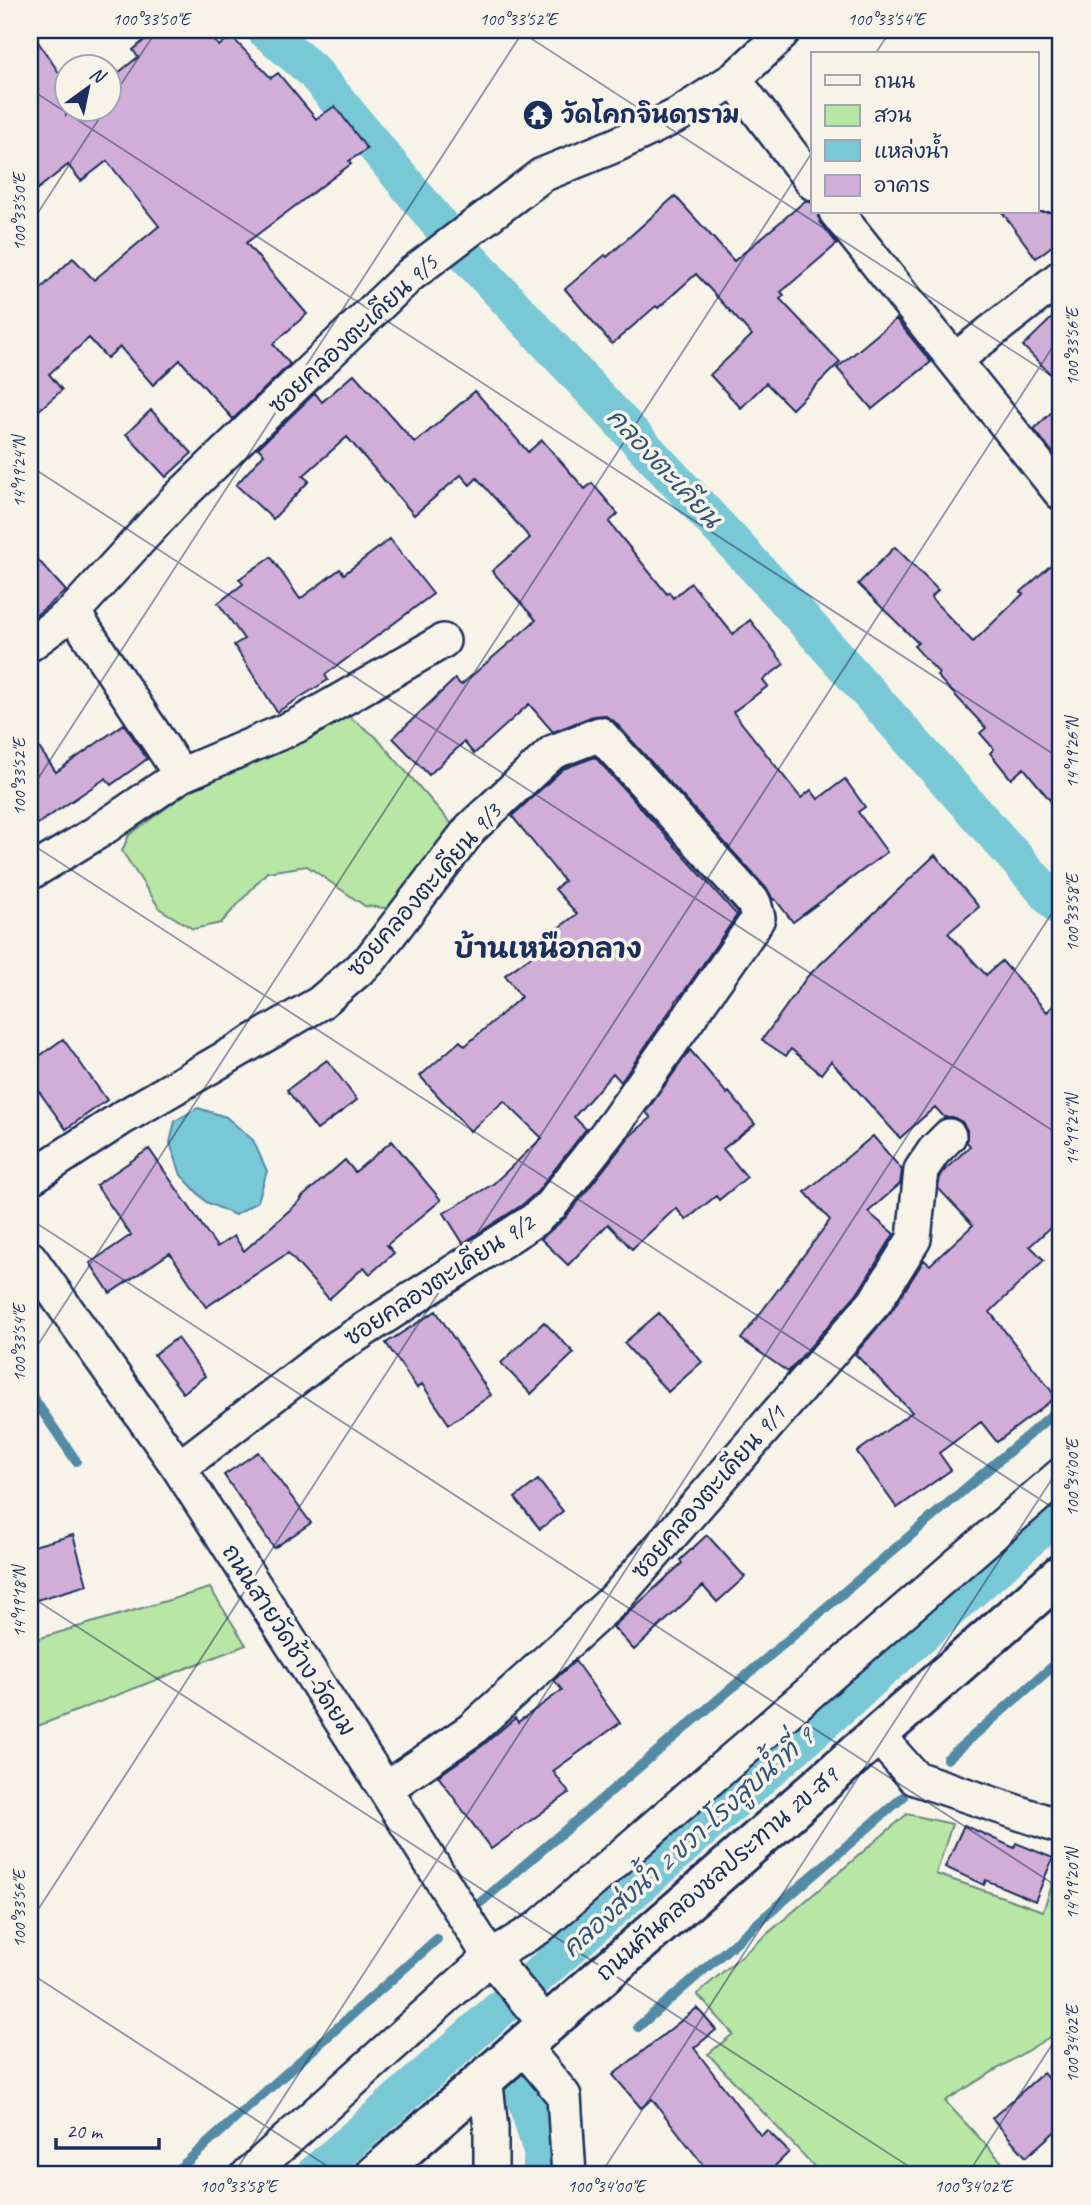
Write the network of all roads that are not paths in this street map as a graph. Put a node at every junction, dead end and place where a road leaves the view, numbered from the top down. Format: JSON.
{"nodes":[{"id":1,"x":784,"y":30,"type":"edge"},
{"id":2,"x":734,"y":79,"type":"junction"},
{"id":3,"x":811,"y":180,"type":"edge"},
{"id":4,"x":838,"y":214,"type":"edge"},
{"id":5,"x":1061,"y":277,"type":"edge"},
{"id":6,"x":955,"y":360,"type":"junction"},
{"id":7,"x":1061,"y":493,"type":"edge"},
{"id":8,"x":73,"y":612,"type":"junction"},
{"id":9,"x":443,"y":641,"type":"dead end"},
{"id":10,"x":30,"y":644,"type":"edge"},
{"id":11,"x":181,"y":775,"type":"junction"},
{"id":12,"x":30,"y":873,"type":"edge"},
{"id":13,"x":758,"y":918,"type":"joint"},
{"id":14,"x":949,"y":1136,"type":"dead end"},
{"id":15,"x":30,"y":1178,"type":"edge"},
{"id":16,"x":30,"y":1258,"type":"edge"},
{"id":17,"x":179,"y":1468,"type":"junction"},
{"id":18,"x":1061,"y":1475,"type":"edge"},
{"id":19,"x":1061,"y":1574,"type":"edge"},
{"id":20,"x":877,"y":1735,"type":"junction"},
{"id":21,"x":385,"y":1789,"type":"junction"},
{"id":22,"x":1061,"y":1827,"type":"edge"},
{"id":23,"x":497,"y":1965,"type":"junction"},
{"id":24,"x":534,"y":2026,"type":"junction"},
{"id":25,"x":485,"y":2077,"type":"junction"},
{"id":26,"x":248,"y":2175,"type":"edge"},
{"id":27,"x":375,"y":2175,"type":"edge"},
{"id":28,"x":491,"y":2175,"type":"edge"},
{"id":29,"x":569,"y":2175,"type":"edge"}],
"edges":[{"from":1,"to":2,"type":"street","name":"ซอยคลองตะเคียน 9/5"},
{"from":2,"to":3,"type":"street"},
{"from":2,"to":8,"type":"street","name":"ซอยคลองตะเคียน 9/5"},
{"from":4,"to":6,"type":"street"},
{"from":5,"to":6,"type":"street"},
{"from":6,"to":7,"type":"street"},
{"from":8,"to":10,"type":"street","name":"ซอยคลองตะเคียน 9/5"},
{"from":8,"to":11,"type":"street"},
{"from":9,"to":11,"type":"street"},
{"from":11,"to":12,"type":"street"},
{"from":13,"to":15,"type":"street","name":"ซอยคลองตะเคียน 9/3"},
{"from":13,"to":17,"type":"street","name":"ซอยคลองตะเคียน 9/2"},
{"from":14,"to":21,"type":"street","name":"ซอยคลองตะเคียน 9/1"},
{"from":16,"to":17,"type":"street","name":"ถนนสายวัดช้าง-วัดยม"},
{"from":17,"to":21,"type":"street","name":"ถนนสายวัดช้าง-วัดยม"},
{"from":18,"to":23,"type":"street"},
{"from":19,"to":20,"type":"street","name":"ถนนคันคลองชลประทาน 2ข-ส9"},
{"from":20,"to":22,"type":"street"},
{"from":20,"to":24,"type":"street","name":"ถนนคันคลองชลประทาน 2ข-ส9"},
{"from":21,"to":23,"type":"street","name":"ถนนสายวัดช้าง-วัดยม"},
{"from":23,"to":24,"type":"street","name":"ถนนสายวัดช้าง-วัดยม"},
{"from":23,"to":26,"type":"street"},
{"from":24,"to":25,"type":"street","name":"ถนนคันคลองชลประทาน 2ข-ส9"},
{"from":24,"to":29,"type":"street","name":"ถนนสายวัดช้าง-วัดยม"},
{"from":25,"to":27,"type":"street","name":"ถนนคันคลองชลประทาน 2ข-ส9"},
{"from":25,"to":28,"type":"street"}]}
